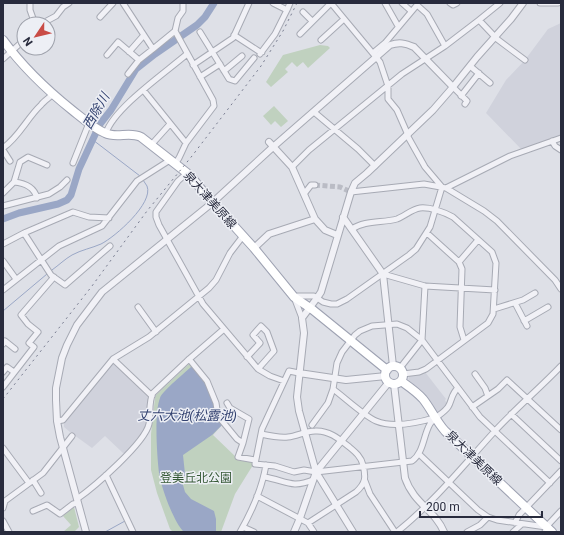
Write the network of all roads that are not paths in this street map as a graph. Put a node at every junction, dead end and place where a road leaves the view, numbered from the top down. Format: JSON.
{"nodes":[{"id":1,"x":30,"y":3,"type":"edge"},
{"id":2,"x":69,"y":3,"type":"edge"},
{"id":3,"x":113,"y":3,"type":"edge"},
{"id":4,"x":123,"y":3,"type":"edge"},
{"id":5,"x":183,"y":3,"type":"edge"},
{"id":6,"x":249,"y":3,"type":"edge"},
{"id":7,"x":273,"y":3,"type":"edge"},
{"id":8,"x":290,"y":3,"type":"edge"},
{"id":9,"x":332,"y":3,"type":"edge"},
{"id":10,"x":385,"y":3,"type":"edge"},
{"id":11,"x":402,"y":3,"type":"edge"},
{"id":12,"x":450,"y":3,"type":"edge"},
{"id":13,"x":457,"y":3,"type":"edge"},
{"id":14,"x":500,"y":3,"type":"edge"},
{"id":15,"x":522,"y":3,"type":"edge"},
{"id":16,"x":540,"y":3,"type":"edge"},
{"id":17,"x":558,"y":3,"type":"edge"},
{"id":18,"x":287,"y":10,"type":"junction"},
{"id":19,"x":411,"y":11,"type":"junction"},
{"id":20,"x":303,"y":12,"type":"dead end"},
{"id":21,"x":33,"y":16,"type":"edge"},
{"id":22,"x":56,"y":16,"type":"edge"},
{"id":23,"x":100,"y":17,"type":"dead end"},
{"id":24,"x":344,"y":19,"type":"junction"},
{"id":25,"x":479,"y":20,"type":"junction"},
{"id":26,"x":312,"y":21,"type":"junction"},
{"id":27,"x":398,"y":26,"type":"junction"},
{"id":28,"x":175,"y":32,"type":"junction"},
{"id":29,"x":200,"y":32,"type":"dead end"},
{"id":30,"x":300,"y":34,"type":"dead end"},
{"id":31,"x":144,"y":35,"type":"junction"},
{"id":32,"x":234,"y":36,"type":"junction"},
{"id":33,"x":495,"y":37,"type":"junction"},
{"id":34,"x":3,"y":40,"type":"edge"},
{"id":35,"x":321,"y":40,"type":"dead end"},
{"id":36,"x":445,"y":46,"type":"junction"},
{"id":37,"x":16,"y":48,"type":"edge"},
{"id":38,"x":152,"y":50,"type":"junction"},
{"id":39,"x":12,"y":52,"type":"junction"},
{"id":40,"x":129,"y":52,"type":"junction"},
{"id":41,"x":213,"y":52,"type":"junction"},
{"id":42,"x":187,"y":54,"type":"junction"},
{"id":43,"x":107,"y":55,"type":"dead end"},
{"id":44,"x":374,"y":55,"type":"junction"},
{"id":45,"x":242,"y":56,"type":"dead end"},
{"id":46,"x":254,"y":58,"type":"dead end"},
{"id":47,"x":426,"y":58,"type":"junction"},
{"id":48,"x":3,"y":59,"type":"edge"},
{"id":49,"x":139,"y":60,"type":"junction"},
{"id":50,"x":525,"y":60,"type":"dead end"},
{"id":51,"x":220,"y":64,"type":"junction"},
{"id":52,"x":193,"y":65,"type":"junction"},
{"id":53,"x":470,"y":66,"type":"junction"},
{"id":54,"x":224,"y":71,"type":"junction"},
{"id":55,"x":479,"y":73,"type":"junction"},
{"id":56,"x":128,"y":74,"type":"dead end"},
{"id":57,"x":200,"y":77,"type":"junction"},
{"id":58,"x":490,"y":83,"type":"dead end"},
{"id":59,"x":388,"y":86,"type":"junction"},
{"id":60,"x":453,"y":87,"type":"junction"},
{"id":61,"x":144,"y":91,"type":"junction"},
{"id":62,"x":53,"y":94,"type":"junction"},
{"id":63,"x":461,"y":96,"type":"junction"},
{"id":64,"x":465,"y":104,"type":"dead end"},
{"id":65,"x":314,"y":112,"type":"junction"},
{"id":66,"x":90,"y":124,"type":"junction"},
{"id":67,"x":170,"y":124,"type":"junction"},
{"id":68,"x":335,"y":129,"type":"junction"},
{"id":69,"x":104,"y":133,"type":"junction"},
{"id":70,"x":407,"y":135,"type":"junction"},
{"id":71,"x":561,"y":138,"type":"edge"},
{"id":72,"x":552,"y":141,"type":"junction"},
{"id":73,"x":186,"y":143,"type":"junction"},
{"id":74,"x":152,"y":144,"type":"junction"},
{"id":75,"x":271,"y":144,"type":"junction"},
{"id":76,"x":3,"y":149,"type":"edge"},
{"id":77,"x":561,"y":150,"type":"edge"},
{"id":78,"x":10,"y":160,"type":"dead end"},
{"id":79,"x":173,"y":162,"type":"junction"},
{"id":80,"x":73,"y":163,"type":"dead end"},
{"id":81,"x":47,"y":165,"type":"dead end"},
{"id":82,"x":375,"y":166,"type":"junction"},
{"id":83,"x":292,"y":167,"type":"junction"},
{"id":84,"x":187,"y":173,"type":"junction"},
{"id":85,"x":67,"y":180,"type":"dead end"},
{"id":86,"x":14,"y":182,"type":"junction"},
{"id":87,"x":315,"y":185,"type":"tunnel mouth"},
{"id":88,"x":444,"y":188,"type":"junction"},
{"id":89,"x":351,"y":192,"type":"junction"},
{"id":90,"x":3,"y":193,"type":"edge"},
{"id":91,"x":304,"y":194,"type":"junction"},
{"id":92,"x":37,"y":198,"type":"junction"},
{"id":93,"x":212,"y":203,"type":"junction"},
{"id":94,"x":3,"y":206,"type":"edge"},
{"id":95,"x":436,"y":211,"type":"junction"},
{"id":96,"x":343,"y":217,"type":"junction"},
{"id":97,"x":109,"y":218,"type":"junction"},
{"id":98,"x":315,"y":219,"type":"junction"},
{"id":99,"x":352,"y":229,"type":"junction"},
{"id":100,"x":24,"y":233,"type":"junction"},
{"id":101,"x":427,"y":233,"type":"junction"},
{"id":102,"x":337,"y":235,"type":"junction"},
{"id":103,"x":243,"y":236,"type":"junction"},
{"id":104,"x":167,"y":239,"type":"junction"},
{"id":105,"x":478,"y":240,"type":"junction"},
{"id":106,"x":3,"y":244,"type":"edge"},
{"id":107,"x":110,"y":246,"type":"dead end"},
{"id":108,"x":254,"y":248,"type":"junction"},
{"id":109,"x":42,"y":259,"type":"junction"},
{"id":110,"x":3,"y":261,"type":"edge"},
{"id":111,"x":458,"y":262,"type":"junction"},
{"id":112,"x":383,"y":274,"type":"junction"},
{"id":113,"x":54,"y":277,"type":"junction"},
{"id":114,"x":16,"y":279,"type":"junction"},
{"id":115,"x":425,"y":286,"type":"junction"},
{"id":116,"x":462,"y":288,"type":"junction"},
{"id":117,"x":561,"y":289,"type":"edge"},
{"id":118,"x":3,"y":290,"type":"edge"},
{"id":119,"x":495,"y":290,"type":"junction"},
{"id":120,"x":535,"y":293,"type":"dead end"},
{"id":121,"x":198,"y":296,"type":"junction"},
{"id":122,"x":294,"y":297,"type":"junction"},
{"id":123,"x":318,"y":298,"type":"junction"},
{"id":124,"x":516,"y":303,"type":"junction"},
{"id":125,"x":138,"y":307,"type":"dead end"},
{"id":126,"x":548,"y":307,"type":"dead end"},
{"id":127,"x":310,"y":308,"type":"junction"},
{"id":128,"x":494,"y":309,"type":"junction"},
{"id":129,"x":302,"y":318,"type":"junction"},
{"id":130,"x":524,"y":321,"type":"junction"},
{"id":131,"x":389,"y":325,"type":"junction"},
{"id":132,"x":527,"y":326,"type":"dead end"},
{"id":133,"x":224,"y":329,"type":"junction"},
{"id":134,"x":156,"y":332,"type":"junction"},
{"id":135,"x":351,"y":340,"type":"junction"},
{"id":136,"x":422,"y":340,"type":"junction"},
{"id":137,"x":464,"y":340,"type":"junction"},
{"id":138,"x":3,"y":344,"type":"edge"},
{"id":139,"x":15,"y":349,"type":"dead end"},
{"id":140,"x":247,"y":357,"type":"junction"},
{"id":141,"x":114,"y":359,"type":"junction"},
{"id":142,"x":189,"y":359,"type":"junction"},
{"id":143,"x":438,"y":360,"type":"junction"},
{"id":144,"x":561,"y":366,"type":"edge"},
{"id":145,"x":258,"y":369,"type":"junction"},
{"id":146,"x":556,"y":371,"type":"junction"},
{"id":147,"x":3,"y":372,"type":"edge"},
{"id":148,"x":14,"y":372,"type":"junction"},
{"id":149,"x":299,"y":373,"type":"junction"},
{"id":150,"x":475,"y":374,"type":"dead end"},
{"id":151,"x":394,"y":375,"type":"junction"},
{"id":152,"x":561,"y":376,"type":"edge"},
{"id":153,"x":334,"y":378,"type":"junction"},
{"id":154,"x":5,"y":380,"type":"edge"},
{"id":155,"x":284,"y":380,"type":"junction"},
{"id":156,"x":3,"y":387,"type":"edge"},
{"id":157,"x":458,"y":388,"type":"junction"},
{"id":158,"x":333,"y":389,"type":"junction"},
{"id":159,"x":152,"y":396,"type":"junction"},
{"id":160,"x":488,"y":396,"type":"junction"},
{"id":161,"x":527,"y":398,"type":"junction"},
{"id":162,"x":227,"y":403,"type":"dead end"},
{"id":163,"x":472,"y":407,"type":"junction"},
{"id":164,"x":364,"y":413,"type":"junction"},
{"id":165,"x":512,"y":414,"type":"junction"},
{"id":166,"x":434,"y":418,"type":"junction"},
{"id":167,"x":57,"y":421,"type":"junction"},
{"id":168,"x":302,"y":423,"type":"junction"},
{"id":169,"x":400,"y":424,"type":"junction"},
{"id":170,"x":312,"y":425,"type":"junction"},
{"id":171,"x":315,"y":430,"type":"junction"},
{"id":172,"x":561,"y":430,"type":"edge"},
{"id":173,"x":495,"y":431,"type":"junction"},
{"id":174,"x":305,"y":433,"type":"junction"},
{"id":175,"x":261,"y":434,"type":"junction"},
{"id":176,"x":72,"y":436,"type":"dead end"},
{"id":177,"x":341,"y":440,"type":"junction"},
{"id":178,"x":243,"y":443,"type":"junction"},
{"id":179,"x":62,"y":447,"type":"junction"},
{"id":180,"x":3,"y":448,"type":"edge"},
{"id":181,"x":419,"y":454,"type":"junction"},
{"id":182,"x":472,"y":457,"type":"junction"},
{"id":183,"x":255,"y":460,"type":"junction"},
{"id":184,"x":561,"y":461,"type":"edge"},
{"id":185,"x":404,"y":463,"type":"junction"},
{"id":186,"x":266,"y":466,"type":"junction"},
{"id":187,"x":363,"y":467,"type":"junction"},
{"id":188,"x":561,"y":471,"type":"edge"},
{"id":189,"x":316,"y":472,"type":"junction"},
{"id":190,"x":106,"y":475,"type":"junction"},
{"id":191,"x":264,"y":477,"type":"junction"},
{"id":192,"x":313,"y":480,"type":"junction"},
{"id":193,"x":365,"y":481,"type":"junction"},
{"id":194,"x":448,"y":481,"type":"junction"},
{"id":195,"x":31,"y":482,"type":"junction"},
{"id":196,"x":550,"y":483,"type":"junction"},
{"id":197,"x":41,"y":493,"type":"dead end"},
{"id":198,"x":258,"y":496,"type":"junction"},
{"id":199,"x":4,"y":499,"type":"edge"},
{"id":200,"x":77,"y":501,"type":"junction"},
{"id":201,"x":336,"y":505,"type":"junction"},
{"id":202,"x":424,"y":507,"type":"junction"},
{"id":203,"x":3,"y":508,"type":"edge"},
{"id":204,"x":526,"y":508,"type":"junction"},
{"id":205,"x":561,"y":511,"type":"edge"},
{"id":206,"x":34,"y":512,"type":"dead end"},
{"id":207,"x":488,"y":517,"type":"junction"},
{"id":208,"x":300,"y":518,"type":"junction"},
{"id":209,"x":3,"y":521,"type":"edge"},
{"id":210,"x":308,"y":523,"type":"junction"},
{"id":211,"x":515,"y":523,"type":"junction"},
{"id":212,"x":522,"y":524,"type":"junction"},
{"id":213,"x":243,"y":527,"type":"junction"},
{"id":214,"x":547,"y":530,"type":"edge"},
{"id":215,"x":9,"y":532,"type":"edge"},
{"id":216,"x":86,"y":532,"type":"edge"},
{"id":217,"x":133,"y":532,"type":"edge"},
{"id":218,"x":240,"y":532,"type":"edge"},
{"id":219,"x":254,"y":532,"type":"edge"},
{"id":220,"x":294,"y":532,"type":"edge"},
{"id":221,"x":314,"y":532,"type":"edge"},
{"id":222,"x":353,"y":532,"type":"edge"},
{"id":223,"x":396,"y":532,"type":"edge"},
{"id":224,"x":444,"y":532,"type":"edge"},
{"id":225,"x":467,"y":532,"type":"edge"},
{"id":226,"x":513,"y":532,"type":"edge"}],
"edges":[{"from":1,"to":21,"type":"street"},
{"from":2,"to":22,"type":"street"},
{"from":3,"to":23,"type":"street"},
{"from":4,"to":31,"type":"street"},
{"from":5,"to":28,"type":"street"},
{"from":6,"to":32,"type":"street"},
{"from":7,"to":18,"type":"street"},
{"from":8,"to":18,"type":"street"},
{"from":9,"to":24,"type":"street"},
{"from":9,"to":26,"type":"street"},
{"from":10,"to":27,"type":"street"},
{"from":11,"to":19,"type":"street"},
{"from":12,"to":13,"type":"street"},
{"from":14,"to":25,"type":"street"},
{"from":15,"to":33,"type":"street"},
{"from":16,"to":17,"type":"street"},
{"from":18,"to":32,"type":"street"},
{"from":19,"to":27,"type":"street"},
{"from":19,"to":36,"type":"street"},
{"from":20,"to":26,"type":"street"},
{"from":24,"to":35,"type":"street"},
{"from":24,"to":44,"type":"street"},
{"from":25,"to":33,"type":"street"},
{"from":25,"to":36,"type":"street"},
{"from":26,"to":30,"type":"street"},
{"from":27,"to":44,"type":"street"},
{"from":28,"to":38,"type":"street"},
{"from":28,"to":42,"type":"street"},
{"from":29,"to":41,"type":"street"},
{"from":31,"to":38,"type":"street"},
{"from":31,"to":40,"type":"street"},
{"from":32,"to":41,"type":"street"},
{"from":33,"to":50,"type":"street"},
{"from":33,"to":53,"type":"street"},
{"from":34,"to":39,"type":"main road","name":"泉大津美原線"},
{"from":36,"to":47,"type":"street"},
{"from":37,"to":39,"type":"street"},
{"from":38,"to":49,"type":"street"},
{"from":39,"to":48,"type":"street"},
{"from":39,"to":62,"type":"main road","name":"泉大津美原線"},
{"from":40,"to":43,"type":"street"},
{"from":40,"to":49,"type":"street"},
{"from":41,"to":51,"type":"street"},
{"from":41,"to":52,"type":"street"},
{"from":42,"to":52,"type":"street"},
{"from":42,"to":61,"type":"street"},
{"from":44,"to":47,"type":"street"},
{"from":44,"to":59,"type":"street"},
{"from":44,"to":65,"type":"street"},
{"from":45,"to":54,"type":"street"},
{"from":46,"to":54,"type":"street"},
{"from":47,"to":59,"type":"street"},
{"from":47,"to":60,"type":"street"},
{"from":49,"to":56,"type":"street"},
{"from":51,"to":54,"type":"street"},
{"from":51,"to":57,"type":"street"},
{"from":52,"to":57,"type":"street"},
{"from":53,"to":55,"type":"street"},
{"from":53,"to":60,"type":"street"},
{"from":55,"to":58,"type":"street"},
{"from":55,"to":63,"type":"street"},
{"from":57,"to":73,"type":"street"},
{"from":59,"to":68,"type":"street"},
{"from":59,"to":70,"type":"street"},
{"from":60,"to":63,"type":"street"},
{"from":60,"to":70,"type":"street"},
{"from":61,"to":67,"type":"street"},
{"from":61,"to":69,"type":"street"},
{"from":62,"to":66,"type":"main road","name":"泉大津美原線"},
{"from":62,"to":76,"type":"street"},
{"from":63,"to":64,"type":"street"},
{"from":65,"to":68,"type":"street"},
{"from":65,"to":75,"type":"street"},
{"from":66,"to":69,"type":"main road","name":"泉大津美原線"},
{"from":66,"to":80,"type":"street"},
{"from":67,"to":73,"type":"street"},
{"from":67,"to":74,"type":"street"},
{"from":68,"to":82,"type":"street"},
{"from":68,"to":83,"type":"street"},
{"from":69,"to":74,"type":"main road","name":"泉大津美原線"},
{"from":70,"to":82,"type":"street"},
{"from":70,"to":88,"type":"street"},
{"from":71,"to":72,"type":"street"},
{"from":72,"to":77,"type":"street"},
{"from":72,"to":88,"type":"street"},
{"from":73,"to":79,"type":"street"},
{"from":74,"to":79,"type":"main road","name":"泉大津美原線"},
{"from":75,"to":83,"type":"street"},
{"from":75,"to":93,"type":"street"},
{"from":76,"to":78,"type":"street"},
{"from":79,"to":84,"type":"main road","name":"泉大津美原線"},
{"from":79,"to":97,"type":"street"},
{"from":81,"to":86,"type":"street"},
{"from":82,"to":89,"type":"street"},
{"from":83,"to":91,"type":"street"},
{"from":84,"to":93,"type":"main road","name":"泉大津美原線"},
{"from":84,"to":104,"type":"street"},
{"from":85,"to":92,"type":"street"},
{"from":86,"to":90,"type":"street"},
{"from":86,"to":92,"type":"street"},
{"from":87,"to":91,"type":"street"},
{"from":88,"to":89,"type":"street"},
{"from":88,"to":95,"type":"street"},
{"from":88,"to":117,"type":"street"},
{"from":89,"to":96,"type":"street"},
{"from":91,"to":98,"type":"street"},
{"from":92,"to":94,"type":"street"},
{"from":93,"to":103,"type":"main road","name":"泉大津美原線"},
{"from":93,"to":104,"type":"street"},
{"from":95,"to":99,"type":"street"},
{"from":95,"to":101,"type":"street"},
{"from":95,"to":105,"type":"street"},
{"from":96,"to":99,"type":"street"},
{"from":96,"to":102,"type":"street"},
{"from":97,"to":100,"type":"street"},
{"from":97,"to":109,"type":"street"},
{"from":98,"to":102,"type":"street"},
{"from":98,"to":108,"type":"street"},
{"from":99,"to":112,"type":"street"},
{"from":100,"to":106,"type":"street"},
{"from":100,"to":109,"type":"street"},
{"from":101,"to":111,"type":"street"},
{"from":101,"to":112,"type":"street"},
{"from":102,"to":123,"type":"street"},
{"from":103,"to":108,"type":"main road","name":"泉大津美原線"},
{"from":103,"to":121,"type":"street"},
{"from":104,"to":121,"type":"street"},
{"from":104,"to":167,"type":"street"},
{"from":105,"to":111,"type":"street"},
{"from":105,"to":119,"type":"street"},
{"from":107,"to":113,"type":"street"},
{"from":108,"to":122,"type":"main road","name":"泉大津美原線"},
{"from":109,"to":113,"type":"street"},
{"from":109,"to":114,"type":"street"},
{"from":110,"to":114,"type":"street"},
{"from":111,"to":116,"type":"street"},
{"from":112,"to":115,"type":"street"},
{"from":112,"to":123,"type":"street"},
{"from":112,"to":131,"type":"street"},
{"from":113,"to":148,"type":"street"},
{"from":114,"to":118,"type":"street"},
{"from":115,"to":116,"type":"street"},
{"from":115,"to":136,"type":"street"},
{"from":116,"to":119,"type":"street"},
{"from":116,"to":137,"type":"street"},
{"from":119,"to":128,"type":"street"},
{"from":120,"to":124,"type":"street"},
{"from":121,"to":133,"type":"street"},
{"from":121,"to":134,"type":"street"},
{"from":122,"to":123,"type":"street"},
{"from":122,"to":127,"type":"main road","name":"泉大津美原線"},
{"from":122,"to":129,"type":"street"},
{"from":123,"to":127,"type":"street"},
{"from":124,"to":128,"type":"street"},
{"from":124,"to":130,"type":"street"},
{"from":125,"to":134,"type":"street"},
{"from":126,"to":130,"type":"street"},
{"from":127,"to":129,"type":"street"},
{"from":127,"to":135,"type":"main road","name":"泉大津美原線"},
{"from":128,"to":137,"type":"street"},
{"from":129,"to":149,"type":"street"},
{"from":130,"to":132,"type":"street"},
{"from":131,"to":135,"type":"street"},
{"from":131,"to":136,"type":"street"},
{"from":131,"to":151,"type":"street"},
{"from":133,"to":140,"type":"street"},
{"from":133,"to":142,"type":"street"},
{"from":134,"to":141,"type":"street"},
{"from":135,"to":151,"type":"main road","name":"泉大津美原線"},
{"from":135,"to":153,"type":"street"},
{"from":136,"to":143,"type":"street"},
{"from":136,"to":151,"type":"street"},
{"from":137,"to":143,"type":"street"},
{"from":138,"to":139,"type":"street"},
{"from":140,"to":145,"type":"street"},
{"from":140,"to":145,"type":"street"},
{"from":141,"to":159,"type":"street"},
{"from":141,"to":167,"type":"street"},
{"from":142,"to":159,"type":"street"},
{"from":142,"to":178,"type":"street"},
{"from":143,"to":151,"type":"street"},
{"from":143,"to":157,"type":"street"},
{"from":144,"to":146,"type":"street"},
{"from":145,"to":155,"type":"street"},
{"from":146,"to":152,"type":"street"},
{"from":146,"to":161,"type":"street"},
{"from":147,"to":148,"type":"street"},
{"from":148,"to":154,"type":"street"},
{"from":149,"to":153,"type":"street"},
{"from":149,"to":155,"type":"street"},
{"from":149,"to":168,"type":"street"},
{"from":150,"to":160,"type":"street"},
{"from":151,"to":153,"type":"street"},
{"from":151,"to":164,"type":"street"},
{"from":151,"to":166,"type":"main road","name":"泉大津美原線"},
{"from":151,"to":169,"type":"street"},
{"from":153,"to":158,"type":"street"},
{"from":154,"to":156,"type":"street"},
{"from":155,"to":175,"type":"street"},
{"from":157,"to":163,"type":"street"},
{"from":157,"to":166,"type":"street"},
{"from":158,"to":164,"type":"street"},
{"from":158,"to":170,"type":"street"},
{"from":159,"to":190,"type":"street"},
{"from":160,"to":161,"type":"street"},
{"from":160,"to":163,"type":"street"},
{"from":161,"to":165,"type":"street"},
{"from":161,"to":172,"type":"street"},
{"from":162,"to":178,"type":"street"},
{"from":163,"to":173,"type":"street"},
{"from":164,"to":169,"type":"street"},
{"from":164,"to":177,"type":"street"},
{"from":165,"to":173,"type":"street"},
{"from":165,"to":184,"type":"street"},
{"from":166,"to":169,"type":"street"},
{"from":166,"to":181,"type":"street"},
{"from":166,"to":182,"type":"main road","name":"泉大津美原線"},
{"from":167,"to":179,"type":"street"},
{"from":168,"to":170,"type":"street"},
{"from":168,"to":174,"type":"street"},
{"from":169,"to":185,"type":"street"},
{"from":170,"to":171,"type":"street"},
{"from":171,"to":174,"type":"street"},
{"from":171,"to":177,"type":"street"},
{"from":173,"to":182,"type":"street"},
{"from":173,"to":196,"type":"street"},
{"from":174,"to":175,"type":"street"},
{"from":174,"to":189,"type":"street"},
{"from":175,"to":183,"type":"street"},
{"from":176,"to":179,"type":"street"},
{"from":177,"to":187,"type":"street"},
{"from":177,"to":189,"type":"street"},
{"from":178,"to":183,"type":"street"},
{"from":179,"to":195,"type":"street"},
{"from":179,"to":200,"type":"street"},
{"from":180,"to":195,"type":"street"},
{"from":181,"to":185,"type":"street"},
{"from":181,"to":194,"type":"street"},
{"from":182,"to":194,"type":"street"},
{"from":182,"to":204,"type":"main road","name":"泉大津美原線"},
{"from":183,"to":186,"type":"street"},
{"from":185,"to":187,"type":"street"},
{"from":185,"to":202,"type":"street"},
{"from":186,"to":189,"type":"street"},
{"from":186,"to":191,"type":"street"},
{"from":187,"to":189,"type":"street"},
{"from":187,"to":193,"type":"street"},
{"from":188,"to":196,"type":"street"},
{"from":189,"to":192,"type":"street"},
{"from":189,"to":201,"type":"street"},
{"from":190,"to":200,"type":"street"},
{"from":190,"to":217,"type":"street"},
{"from":191,"to":192,"type":"street"},
{"from":191,"to":198,"type":"street"},
{"from":192,"to":208,"type":"street"},
{"from":193,"to":201,"type":"street"},
{"from":193,"to":223,"type":"street"},
{"from":194,"to":202,"type":"street"},
{"from":194,"to":207,"type":"street"},
{"from":195,"to":197,"type":"street"},
{"from":195,"to":199,"type":"street"},
{"from":196,"to":204,"type":"street"},
{"from":198,"to":208,"type":"street"},
{"from":198,"to":213,"type":"street"},
{"from":199,"to":203,"type":"street"},
{"from":200,"to":206,"type":"street"},
{"from":200,"to":216,"type":"street"},
{"from":201,"to":210,"type":"street"},
{"from":201,"to":222,"type":"street"},
{"from":202,"to":223,"type":"street"},
{"from":202,"to":224,"type":"street"},
{"from":204,"to":211,"type":"street"},
{"from":204,"to":214,"type":"main road","name":"泉大津美原線"},
{"from":205,"to":214,"type":"street"},
{"from":207,"to":211,"type":"street"},
{"from":207,"to":225,"type":"street"},
{"from":208,"to":210,"type":"street"},
{"from":208,"to":220,"type":"street"},
{"from":209,"to":215,"type":"street"},
{"from":210,"to":221,"type":"street"},
{"from":211,"to":212,"type":"street"},
{"from":212,"to":214,"type":"street"},
{"from":212,"to":226,"type":"street"},
{"from":213,"to":218,"type":"street"},
{"from":213,"to":219,"type":"street"}]}
